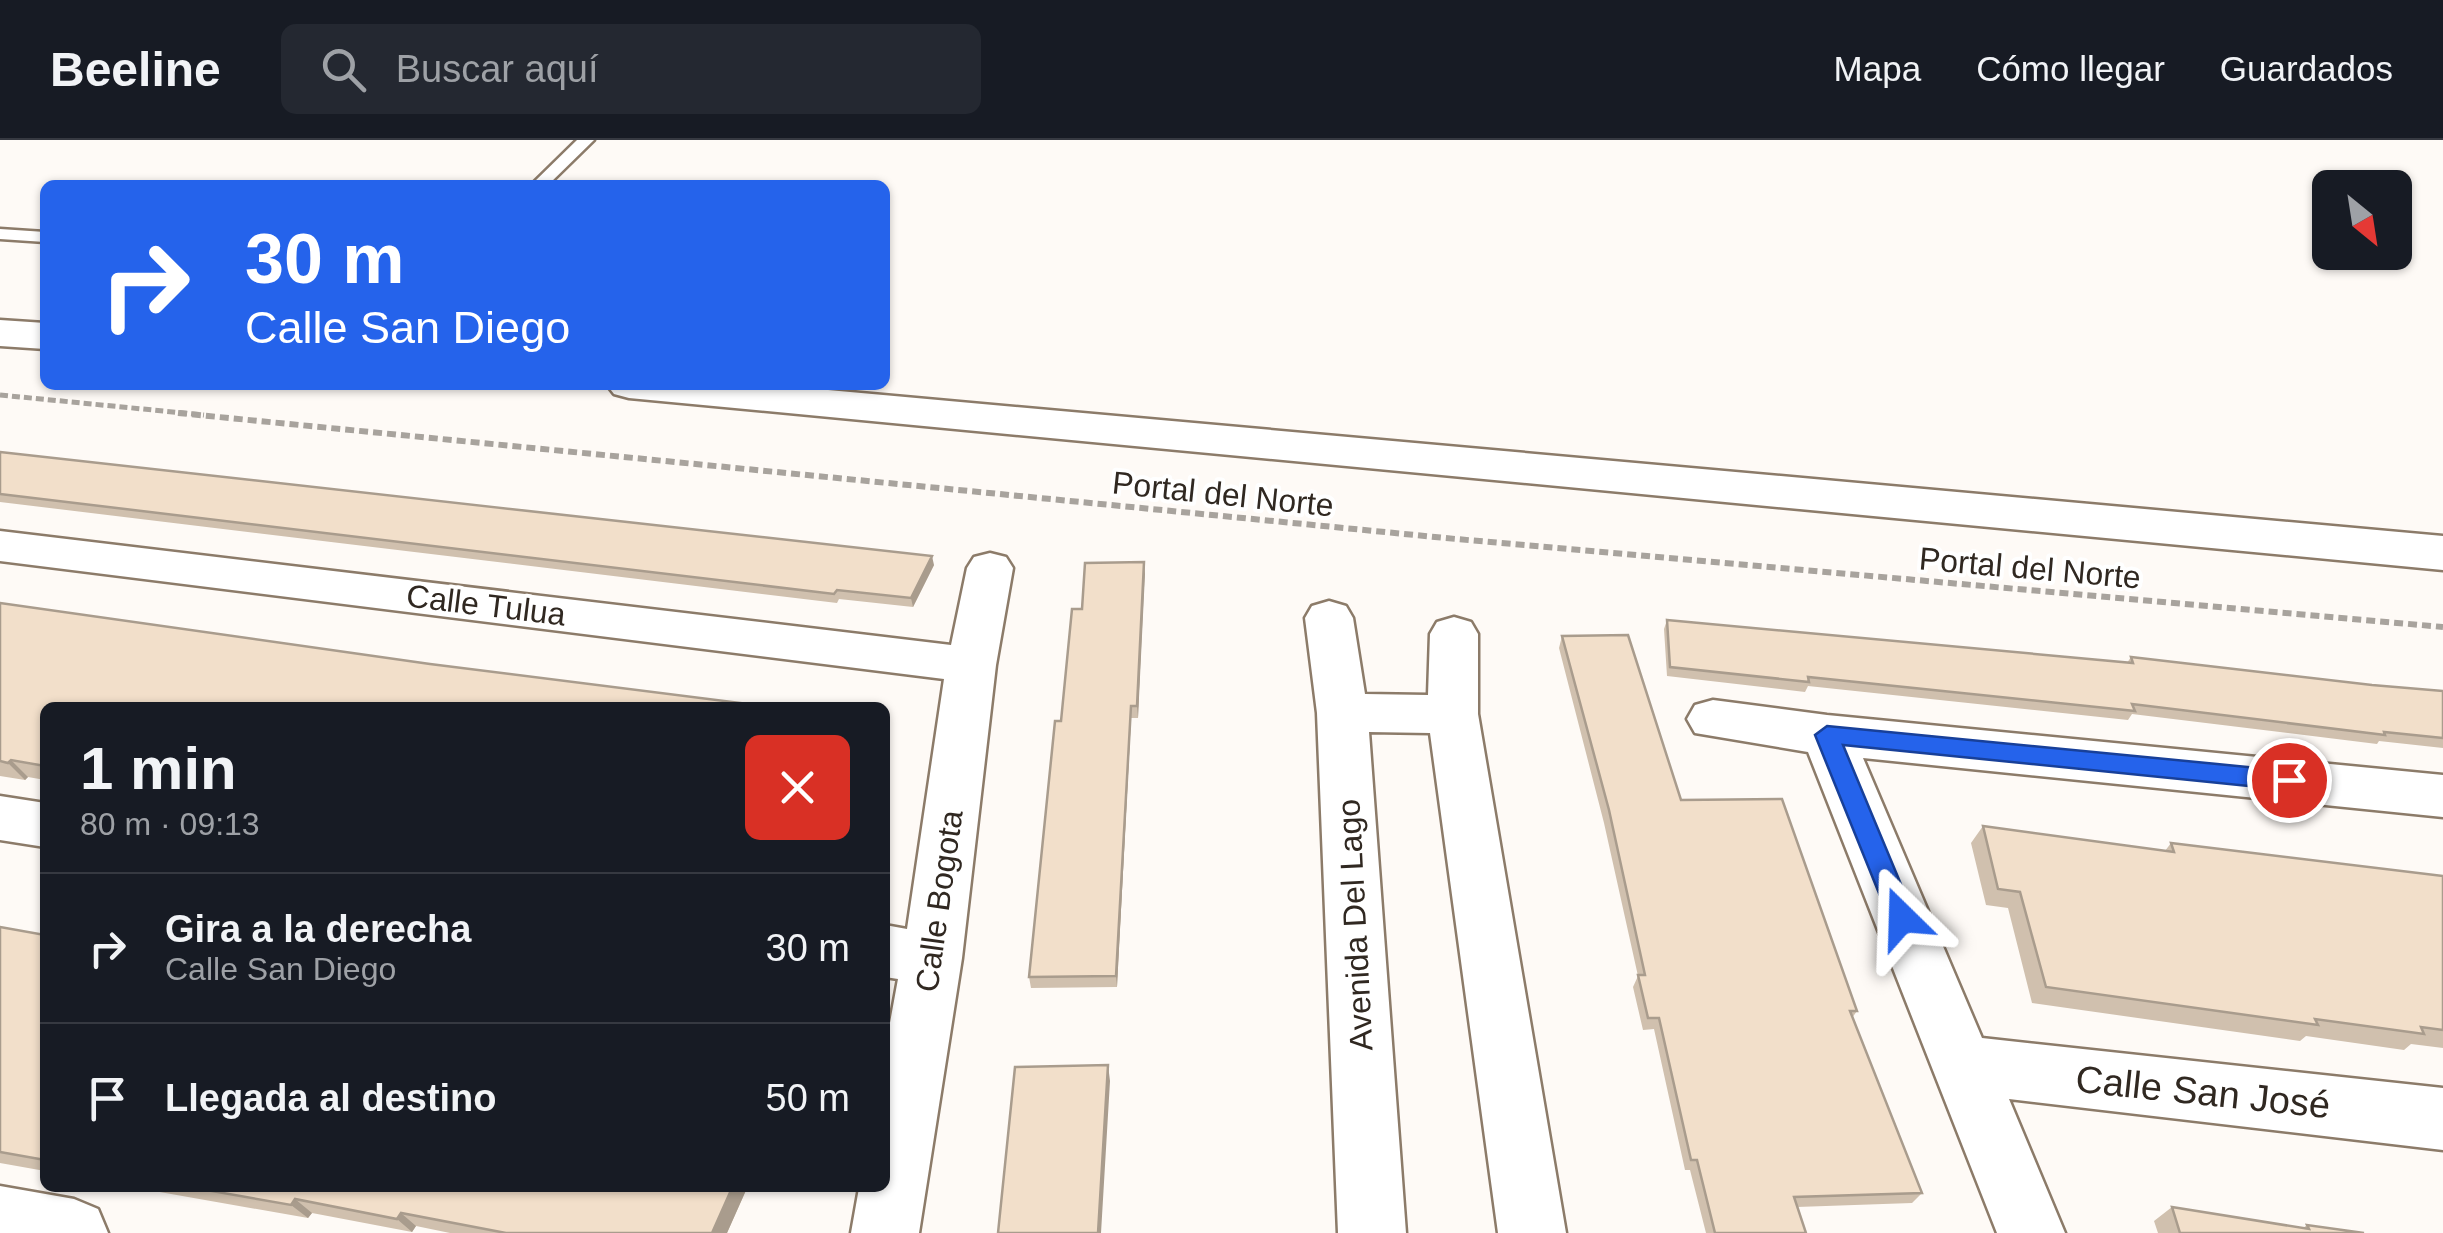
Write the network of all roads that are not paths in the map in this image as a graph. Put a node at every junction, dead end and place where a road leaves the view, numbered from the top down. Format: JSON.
{"nodes":[{"id":1,"x":586,"y":140,"type":"edge"},
{"id":2,"x":544,"y":180,"type":"edge"},
{"id":3,"x":0,"y":234,"type":"edge"},
{"id":4,"x":40,"y":237,"type":"edge"},
{"id":5,"x":0,"y":333,"type":"edge"},
{"id":6,"x":40,"y":336,"type":"edge"},
{"id":7,"x":682,"y":390,"type":"edge"},
{"id":8,"x":0,"y":546,"type":"edge"},
{"id":9,"x":2443,"y":553,"type":"edge"},
{"id":10,"x":990,"y":568,"type":"dead end"},
{"id":11,"x":1329,"y":618,"type":"dead end"},
{"id":12,"x":1454,"y":634,"type":"dead end"},
{"id":13,"x":972,"y":665,"type":"junction"},
{"id":14,"x":1342,"y":713,"type":"junction"},
{"id":15,"x":1452,"y":714,"type":"junction"},
{"id":16,"x":1714,"y":719,"type":"dead end"},
{"id":17,"x":1827,"y":735,"type":"junction"},
{"id":18,"x":2443,"y":796,"type":"edge"},
{"id":19,"x":0,"y":818,"type":"edge"},
{"id":20,"x":40,"y":824,"type":"edge"},
{"id":21,"x":908,"y":955,"type":"edge"},
{"id":22,"x":1962,"y":1065,"type":"junction"},
{"id":23,"x":2443,"y":1119,"type":"edge"},
{"id":24,"x":890,"y":1173,"type":"edge"},
{"id":25,"x":888,"y":1192,"type":"edge"},
{"id":26,"x":0,"y":1220,"type":"edge"},
{"id":27,"x":74,"y":1233,"type":"edge"},
{"id":28,"x":885,"y":1233,"type":"edge"},
{"id":29,"x":1372,"y":1233,"type":"edge"},
{"id":30,"x":1532,"y":1233,"type":"edge"},
{"id":31,"x":2031,"y":1233,"type":"edge"}],
"edges":[{"from":1,"to":2,"type":"lane"},
{"from":3,"to":4,"type":"lane"},
{"from":5,"to":6,"type":"street"},
{"from":7,"to":9,"type":"street"},
{"from":8,"to":13,"type":"street","name":"Calle Tulua"},
{"from":10,"to":13,"type":"street","name":"Calle Bogota"},
{"from":11,"to":14,"type":"street","name":"Avenida Del Lago"},
{"from":12,"to":15,"type":"street"},
{"from":13,"to":21,"type":"street","name":"Calle Bogota"},
{"from":14,"to":15,"type":"street"},
{"from":14,"to":29,"type":"street","name":"Avenida Del Lago"},
{"from":15,"to":30,"type":"street"},
{"from":16,"to":17,"type":"street"},
{"from":17,"to":18,"type":"street"},
{"from":17,"to":22,"type":"street"},
{"from":19,"to":20,"type":"street"},
{"from":21,"to":24,"type":"street","name":"Calle Bogota"},
{"from":22,"to":23,"type":"street","name":"Calle San José"},
{"from":22,"to":31,"type":"street"},
{"from":25,"to":28,"type":"street","name":"Calle Bogota"},
{"from":26,"to":27,"type":"street"}]}
